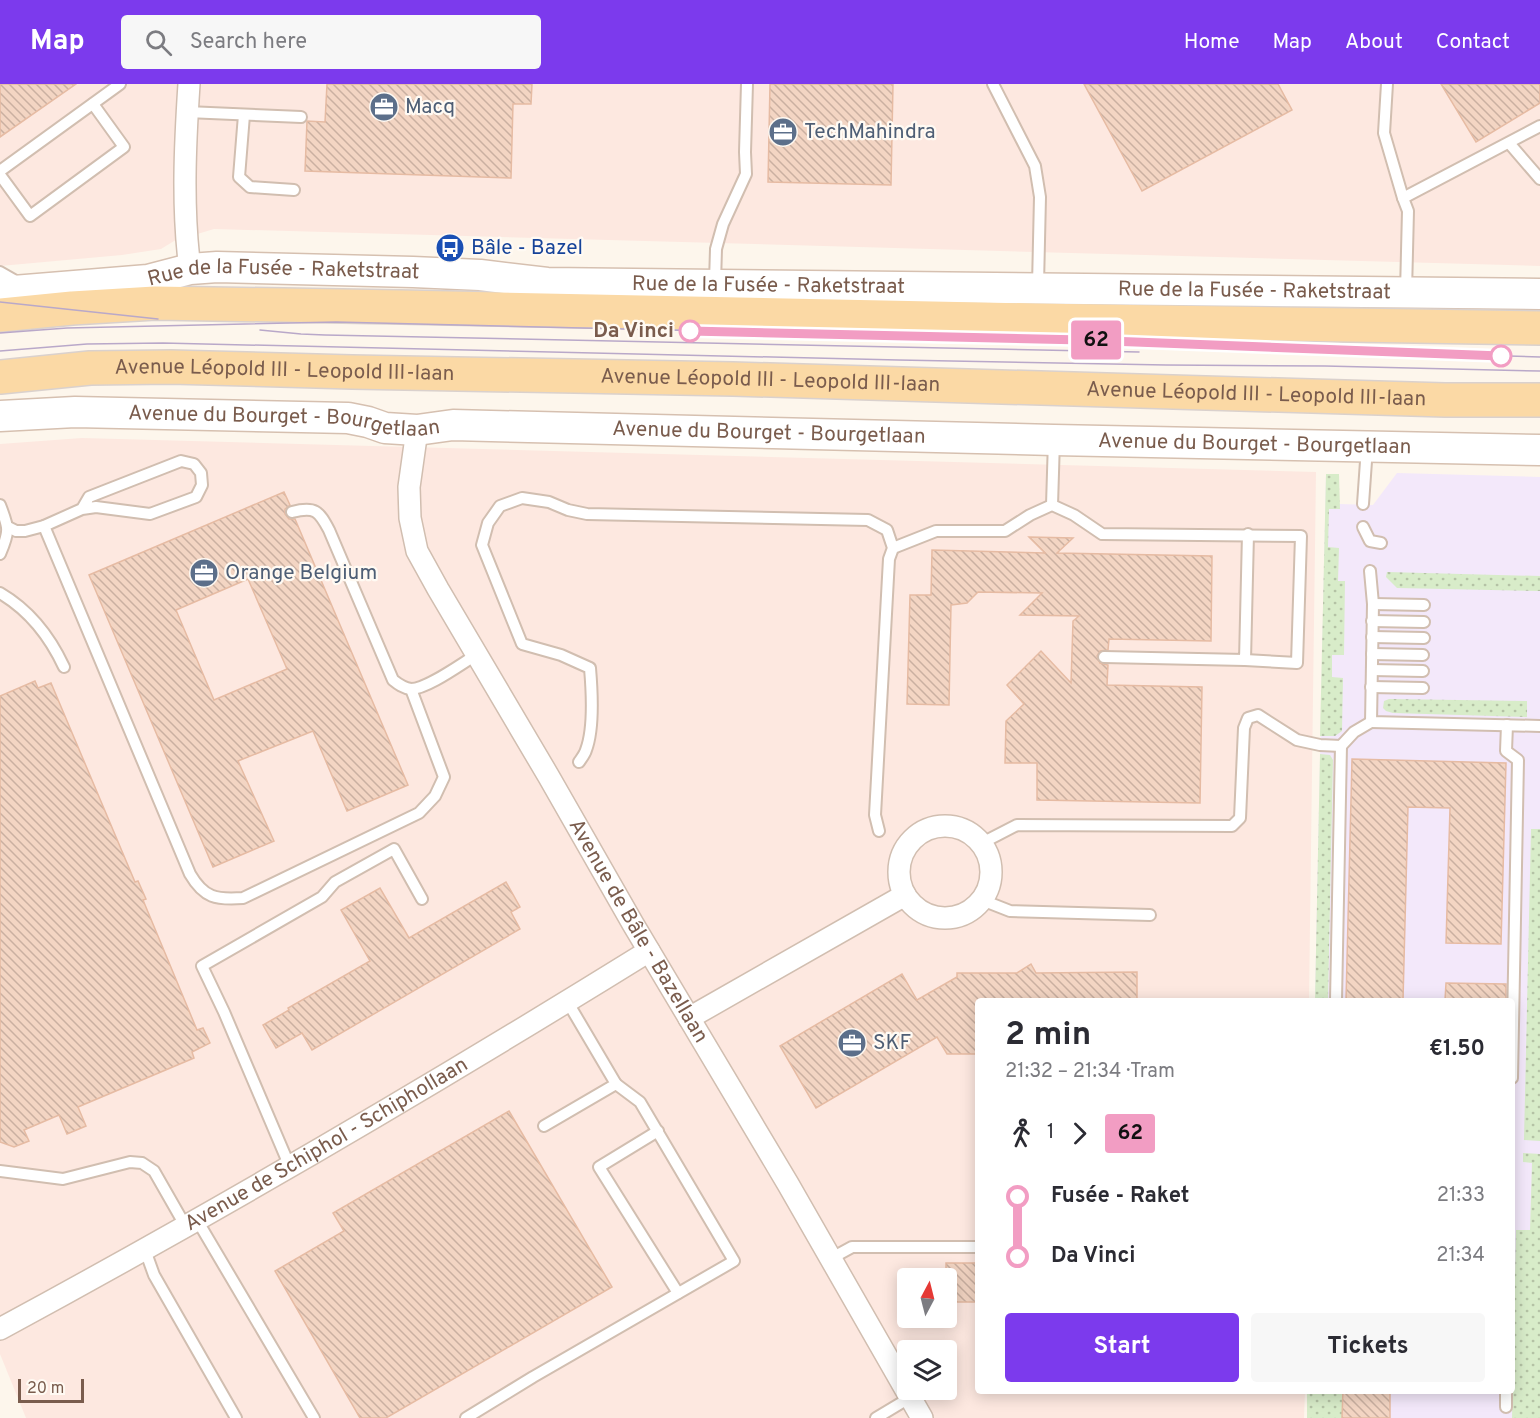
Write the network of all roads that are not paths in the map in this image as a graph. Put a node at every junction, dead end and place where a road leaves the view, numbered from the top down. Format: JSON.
{"nodes":[{"id":1,"x":120,"y":84,"type":"edge"},
{"id":2,"x":189,"y":84,"type":"edge"},
{"id":3,"x":747,"y":84,"type":"edge"},
{"id":4,"x":993,"y":84,"type":"edge"},
{"id":5,"x":1387,"y":84,"type":"edge"},
{"id":6,"x":93,"y":104,"type":"junction"},
{"id":7,"x":187,"y":112,"type":"junction"},
{"id":8,"x":244,"y":115,"type":"junction"},
{"id":9,"x":301,"y":117,"type":"dead end"},
{"id":10,"x":1540,"y":126,"type":"edge"},
{"id":11,"x":1509,"y":143,"type":"junction"},
{"id":12,"x":0,"y":173,"type":"edge"},
{"id":13,"x":1540,"y":179,"type":"edge"},
{"id":14,"x":294,"y":190,"type":"dead end"},
{"id":15,"x":1403,"y":198,"type":"junction"},
{"id":16,"x":190,"y":269,"type":"junction"},
{"id":17,"x":0,"y":272,"type":"edge"},
{"id":18,"x":715,"y":286,"type":"junction"},
{"id":19,"x":1038,"y":289,"type":"junction"},
{"id":20,"x":1406,"y":292,"type":"junction"},
{"id":21,"x":39,"y":294,"type":"edge"},
{"id":22,"x":1540,"y":294,"type":"edge"},
{"id":23,"x":0,"y":315,"type":"edge"},
{"id":24,"x":1540,"y":328,"type":"edge"},
{"id":25,"x":0,"y":377,"type":"edge"},
{"id":26,"x":1540,"y":400,"type":"edge"},
{"id":27,"x":0,"y":416,"type":"edge"},
{"id":28,"x":417,"y":430,"type":"junction"},
{"id":29,"x":1054,"y":440,"type":"junction"},
{"id":30,"x":1367,"y":446,"type":"junction"},
{"id":31,"x":1540,"y":450,"type":"edge"},
{"id":32,"x":1363,"y":504,"type":"dead end"},
{"id":33,"x":0,"y":505,"type":"edge"},
{"id":34,"x":1052,"y":505,"type":"junction"},
{"id":35,"x":82,"y":508,"type":"junction"},
{"id":36,"x":292,"y":512,"type":"dead end"},
{"id":37,"x":44,"y":526,"type":"junction"},
{"id":38,"x":8,"y":527,"type":"junction"},
{"id":39,"x":1363,"y":527,"type":"dead end"},
{"id":40,"x":1248,"y":534,"type":"junction"},
{"id":41,"x":1381,"y":543,"type":"dead end"},
{"id":42,"x":893,"y":548,"type":"junction"},
{"id":43,"x":0,"y":554,"type":"edge"},
{"id":44,"x":1370,"y":571,"type":"dead end"},
{"id":45,"x":0,"y":593,"type":"edge"},
{"id":46,"x":1373,"y":604,"type":"junction"},
{"id":47,"x":1424,"y":605,"type":"dead end"},
{"id":48,"x":1372,"y":621,"type":"junction"},
{"id":49,"x":1424,"y":622,"type":"dead end"},
{"id":50,"x":1372,"y":637,"type":"junction"},
{"id":51,"x":1424,"y":638,"type":"dead end"},
{"id":52,"x":1372,"y":654,"type":"junction"},
{"id":53,"x":476,"y":655,"type":"junction"},
{"id":54,"x":1423,"y":655,"type":"dead end"},
{"id":55,"x":1104,"y":657,"type":"dead end"},
{"id":56,"x":1245,"y":660,"type":"junction"},
{"id":57,"x":64,"y":667,"type":"dead end"},
{"id":58,"x":1372,"y":670,"type":"junction"},
{"id":59,"x":1423,"y":671,"type":"dead end"},
{"id":60,"x":1371,"y":687,"type":"junction"},
{"id":61,"x":1423,"y":688,"type":"dead end"},
{"id":62,"x":411,"y":689,"type":"junction"},
{"id":63,"x":1371,"y":722,"type":"junction"},
{"id":64,"x":1507,"y":725,"type":"junction"},
{"id":65,"x":1540,"y":726,"type":"edge"},
{"id":66,"x":1341,"y":746,"type":"junction"},
{"id":67,"x":579,"y":762,"type":"dead end"},
{"id":68,"x":879,"y":831,"type":"dead end"},
{"id":69,"x":982,"y":843,"type":"junction"},
{"id":70,"x":905,"y":895,"type":"junction"},
{"id":71,"x":422,"y":899,"type":"dead end"},
{"id":72,"x":982,"y":900,"type":"junction"},
{"id":73,"x":1150,"y":915,"type":"dead end"},
{"id":74,"x":649,"y":951,"type":"junction"},
{"id":75,"x":1336,"y":998,"type":"edge"},
{"id":76,"x":1514,"y":998,"type":"edge"},
{"id":77,"x":567,"y":1001,"type":"junction"},
{"id":78,"x":689,"y":1018,"type":"junction"},
{"id":79,"x":616,"y":1084,"type":"junction"},
{"id":80,"x":544,"y":1126,"type":"dead end"},
{"id":81,"x":658,"y":1131,"type":"junction"},
{"id":82,"x":290,"y":1167,"type":"junction"},
{"id":83,"x":0,"y":1171,"type":"edge"},
{"id":84,"x":191,"y":1223,"type":"junction"},
{"id":85,"x":975,"y":1247,"type":"edge"},
{"id":86,"x":145,"y":1250,"type":"junction"},
{"id":87,"x":830,"y":1258,"type":"junction"},
{"id":88,"x":678,"y":1293,"type":"junction"},
{"id":89,"x":0,"y":1329,"type":"edge"},
{"id":90,"x":897,"y":1373,"type":"edge"},
{"id":91,"x":1506,"y":1394,"type":"edge"},
{"id":92,"x":906,"y":1400,"type":"edge"},
{"id":93,"x":913,"y":1400,"type":"edge"},
{"id":94,"x":1506,"y":1407,"type":"dead end"},
{"id":95,"x":236,"y":1418,"type":"edge"},
{"id":96,"x":314,"y":1418,"type":"edge"},
{"id":97,"x":466,"y":1418,"type":"edge"},
{"id":98,"x":876,"y":1418,"type":"edge"},
{"id":99,"x":922,"y":1418,"type":"edge"}],
"edges":[{"from":1,"to":6,"type":"lane"},
{"from":2,"to":7,"type":"street"},
{"from":3,"to":18,"type":"lane"},
{"from":4,"to":19,"type":"lane"},
{"from":5,"to":15,"type":"lane"},
{"from":6,"to":12,"type":"lane"},
{"from":6,"to":12,"type":"lane"},
{"from":7,"to":8,"type":"lane"},
{"from":7,"to":16,"type":"street"},
{"from":8,"to":9,"type":"lane"},
{"from":8,"to":14,"type":"lane"},
{"from":10,"to":11,"type":"lane"},
{"from":11,"to":13,"type":"lane"},
{"from":11,"to":15,"type":"lane"},
{"from":15,"to":20,"type":"lane"},
{"from":16,"to":18,"type":"street","name":"Rue de la Fusée - Raketstraat"},
{"from":16,"to":21,"type":"street","name":"Rue de la Fusée - Raketstraat"},
{"from":17,"to":21,"type":"lane"},
{"from":18,"to":19,"type":"street","name":"Rue de la Fusée - Raketstraat"},
{"from":19,"to":20,"type":"street","name":"Rue de la Fusée - Raketstraat"},
{"from":20,"to":22,"type":"street","name":"Rue de la Fusée - Raketstraat"},
{"from":21,"to":23,"type":"main road"},
{"from":21,"to":24,"type":"main road"},
{"from":25,"to":26,"type":"main road","name":"Avenue Léopold III - Leopold III-laan"},
{"from":27,"to":28,"type":"street","name":"Avenue du Bourget - Bourgetlaan"},
{"from":28,"to":29,"type":"street","name":"Avenue du Bourget - Bourgetlaan"},
{"from":28,"to":53,"type":"street","name":"Avenue de Bâle - Bazellaan"},
{"from":29,"to":30,"type":"street","name":"Avenue du Bourget - Bourgetlaan"},
{"from":29,"to":34,"type":"lane"},
{"from":30,"to":31,"type":"street","name":"Avenue du Bourget - Bourgetlaan"},
{"from":30,"to":32,"type":"lane"},
{"from":33,"to":38,"type":"lane"},
{"from":34,"to":40,"type":"lane"},
{"from":34,"to":42,"type":"lane"},
{"from":35,"to":35,"type":"lane"},
{"from":35,"to":37,"type":"lane"},
{"from":36,"to":62,"type":"lane"},
{"from":37,"to":38,"type":"lane"},
{"from":37,"to":62,"type":"lane"},
{"from":38,"to":43,"type":"lane"},
{"from":39,"to":41,"type":"lane"},
{"from":40,"to":56,"type":"lane"},
{"from":40,"to":56,"type":"lane"},
{"from":42,"to":67,"type":"lane"},
{"from":42,"to":68,"type":"lane"},
{"from":44,"to":46,"type":"lane"},
{"from":45,"to":57,"type":"lane"},
{"from":46,"to":47,"type":"lane"},
{"from":46,"to":48,"type":"lane"},
{"from":48,"to":49,"type":"lane"},
{"from":48,"to":50,"type":"lane"},
{"from":50,"to":51,"type":"lane"},
{"from":50,"to":52,"type":"lane"},
{"from":52,"to":54,"type":"lane"},
{"from":52,"to":58,"type":"lane"},
{"from":53,"to":62,"type":"lane"},
{"from":53,"to":74,"type":"street","name":"Avenue de Bâle - Bazellaan"},
{"from":55,"to":56,"type":"lane"},
{"from":58,"to":59,"type":"lane"},
{"from":58,"to":60,"type":"lane"},
{"from":60,"to":61,"type":"lane"},
{"from":60,"to":63,"type":"lane"},
{"from":63,"to":64,"type":"lane"},
{"from":63,"to":66,"type":"lane"},
{"from":64,"to":65,"type":"lane"},
{"from":64,"to":76,"type":"lane"},
{"from":66,"to":69,"type":"lane"},
{"from":66,"to":75,"type":"lane"},
{"from":69,"to":70,"type":"street"},
{"from":69,"to":72,"type":"street"},
{"from":70,"to":72,"type":"street"},
{"from":70,"to":78,"type":"street"},
{"from":71,"to":82,"type":"lane"},
{"from":72,"to":73,"type":"lane"},
{"from":74,"to":77,"type":"street","name":"Avenue de Schiphol - Schiphollaan"},
{"from":74,"to":78,"type":"street","name":"Avenue de Bâle - Bazellaan"},
{"from":77,"to":79,"type":"lane"},
{"from":77,"to":82,"type":"street","name":"Avenue de Schiphol - Schiphollaan"},
{"from":78,"to":87,"type":"street","name":"Avenue de Bâle - Bazellaan"},
{"from":79,"to":80,"type":"lane"},
{"from":79,"to":81,"type":"lane"},
{"from":81,"to":88,"type":"lane"},
{"from":81,"to":88,"type":"lane"},
{"from":82,"to":84,"type":"street","name":"Avenue de Schiphol - Schiphollaan"},
{"from":83,"to":84,"type":"lane"},
{"from":84,"to":86,"type":"street","name":"Avenue de Schiphol - Schiphollaan"},
{"from":84,"to":96,"type":"lane"},
{"from":85,"to":87,"type":"lane"},
{"from":86,"to":89,"type":"street","name":"Avenue de Schiphol - Schiphollaan"},
{"from":86,"to":95,"type":"lane"},
{"from":87,"to":90,"type":"street","name":"Avenue de Bâle - Bazellaan"},
{"from":88,"to":97,"type":"lane"},
{"from":91,"to":94,"type":"lane"},
{"from":92,"to":98,"type":"lane"},
{"from":93,"to":99,"type":"street","name":"Avenue de Bâle - Bazellaan"}]}
